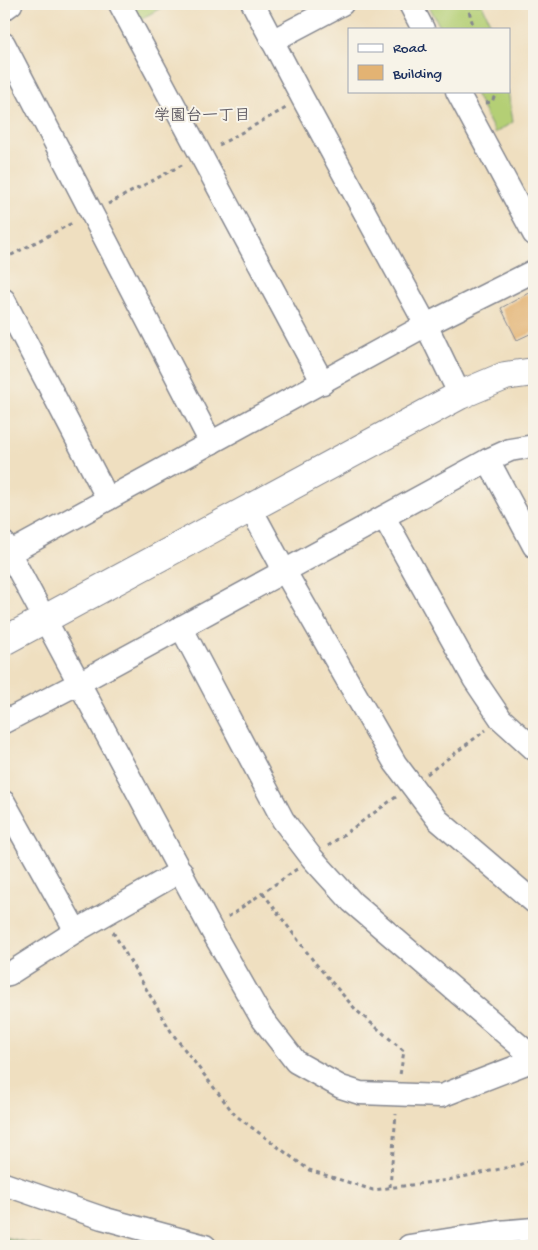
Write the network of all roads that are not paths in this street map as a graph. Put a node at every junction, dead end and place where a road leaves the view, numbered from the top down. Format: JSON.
{"nodes":[{"id":1,"x":11,"y":4,"type":"edge"},
{"id":2,"x":120,"y":4,"type":"edge"},
{"id":3,"x":253,"y":4,"type":"edge"},
{"id":4,"x":342,"y":4,"type":"edge"},
{"id":5,"x":410,"y":4,"type":"edge"},
{"id":6,"x":4,"y":8,"type":"edge"},
{"id":7,"x":422,"y":28,"type":"edge"},
{"id":8,"x":272,"y":41,"type":"junction"},
{"id":9,"x":4,"y":44,"type":"edge"},
{"id":10,"x":458,"y":92,"type":"edge"},
{"id":11,"x":534,"y":234,"type":"edge"},
{"id":12,"x":534,"y":271,"type":"edge"},
{"id":13,"x":4,"y":300,"type":"edge"},
{"id":14,"x":426,"y":325,"type":"junction"},
{"id":15,"x":534,"y":372,"type":"edge"},
{"id":16,"x":323,"y":383,"type":"junction"},
{"id":17,"x":460,"y":395,"type":"junction"},
{"id":18,"x":211,"y":443,"type":"junction"},
{"id":19,"x":534,"y":446,"type":"edge"},
{"id":20,"x":488,"y":460,"type":"junction"},
{"id":21,"x":108,"y":500,"type":"junction"},
{"id":22,"x":251,"y":509,"type":"junction"},
{"id":23,"x":384,"y":517,"type":"junction"},
{"id":24,"x":534,"y":546,"type":"edge"},
{"id":25,"x":5,"y":551,"type":"edge"},
{"id":26,"x":284,"y":570,"type":"junction"},
{"id":27,"x":45,"y":620,"type":"junction"},
{"id":28,"x":180,"y":627,"type":"junction"},
{"id":29,"x":4,"y":642,"type":"edge"},
{"id":30,"x":79,"y":683,"type":"junction"},
{"id":31,"x":4,"y":722,"type":"edge"},
{"id":32,"x":534,"y":749,"type":"edge"},
{"id":33,"x":4,"y":802,"type":"edge"},
{"id":34,"x":181,"y":871,"type":"junction"},
{"id":35,"x":534,"y":902,"type":"edge"},
{"id":36,"x":76,"y":931,"type":"junction"},
{"id":37,"x":4,"y":975,"type":"edge"},
{"id":38,"x":534,"y":1059,"type":"edge"},
{"id":39,"x":4,"y":1184,"type":"edge"},
{"id":40,"x":534,"y":1230,"type":"edge"},
{"id":41,"x":205,"y":1246,"type":"edge"},
{"id":42,"x":409,"y":1246,"type":"edge"}],
"edges":[{"from":1,"to":6,"type":"street"},
{"from":2,"to":16,"type":"street"},
{"from":3,"to":8,"type":"street"},
{"from":4,"to":8,"type":"street"},
{"from":5,"to":7,"type":"street"},
{"from":8,"to":14,"type":"street"},
{"from":9,"to":18,"type":"street"},
{"from":10,"to":11,"type":"street"},
{"from":12,"to":14,"type":"street"},
{"from":13,"to":21,"type":"street"},
{"from":14,"to":16,"type":"street"},
{"from":14,"to":17,"type":"street"},
{"from":15,"to":17,"type":"street"},
{"from":16,"to":18,"type":"street"},
{"from":17,"to":22,"type":"street"},
{"from":18,"to":21,"type":"street"},
{"from":19,"to":20,"type":"street"},
{"from":20,"to":23,"type":"street"},
{"from":20,"to":24,"type":"street"},
{"from":21,"to":25,"type":"street"},
{"from":22,"to":26,"type":"street"},
{"from":22,"to":27,"type":"street"},
{"from":23,"to":26,"type":"street"},
{"from":23,"to":32,"type":"street"},
{"from":25,"to":27,"type":"street"},
{"from":26,"to":28,"type":"street"},
{"from":26,"to":35,"type":"street"},
{"from":27,"to":29,"type":"street"},
{"from":27,"to":30,"type":"street"},
{"from":28,"to":30,"type":"street"},
{"from":28,"to":38,"type":"street"},
{"from":30,"to":31,"type":"street"},
{"from":30,"to":34,"type":"street"},
{"from":33,"to":36,"type":"street"},
{"from":34,"to":36,"type":"street"},
{"from":34,"to":38,"type":"street"},
{"from":36,"to":37,"type":"street"},
{"from":39,"to":41,"type":"street"},
{"from":40,"to":42,"type":"street"}]}
